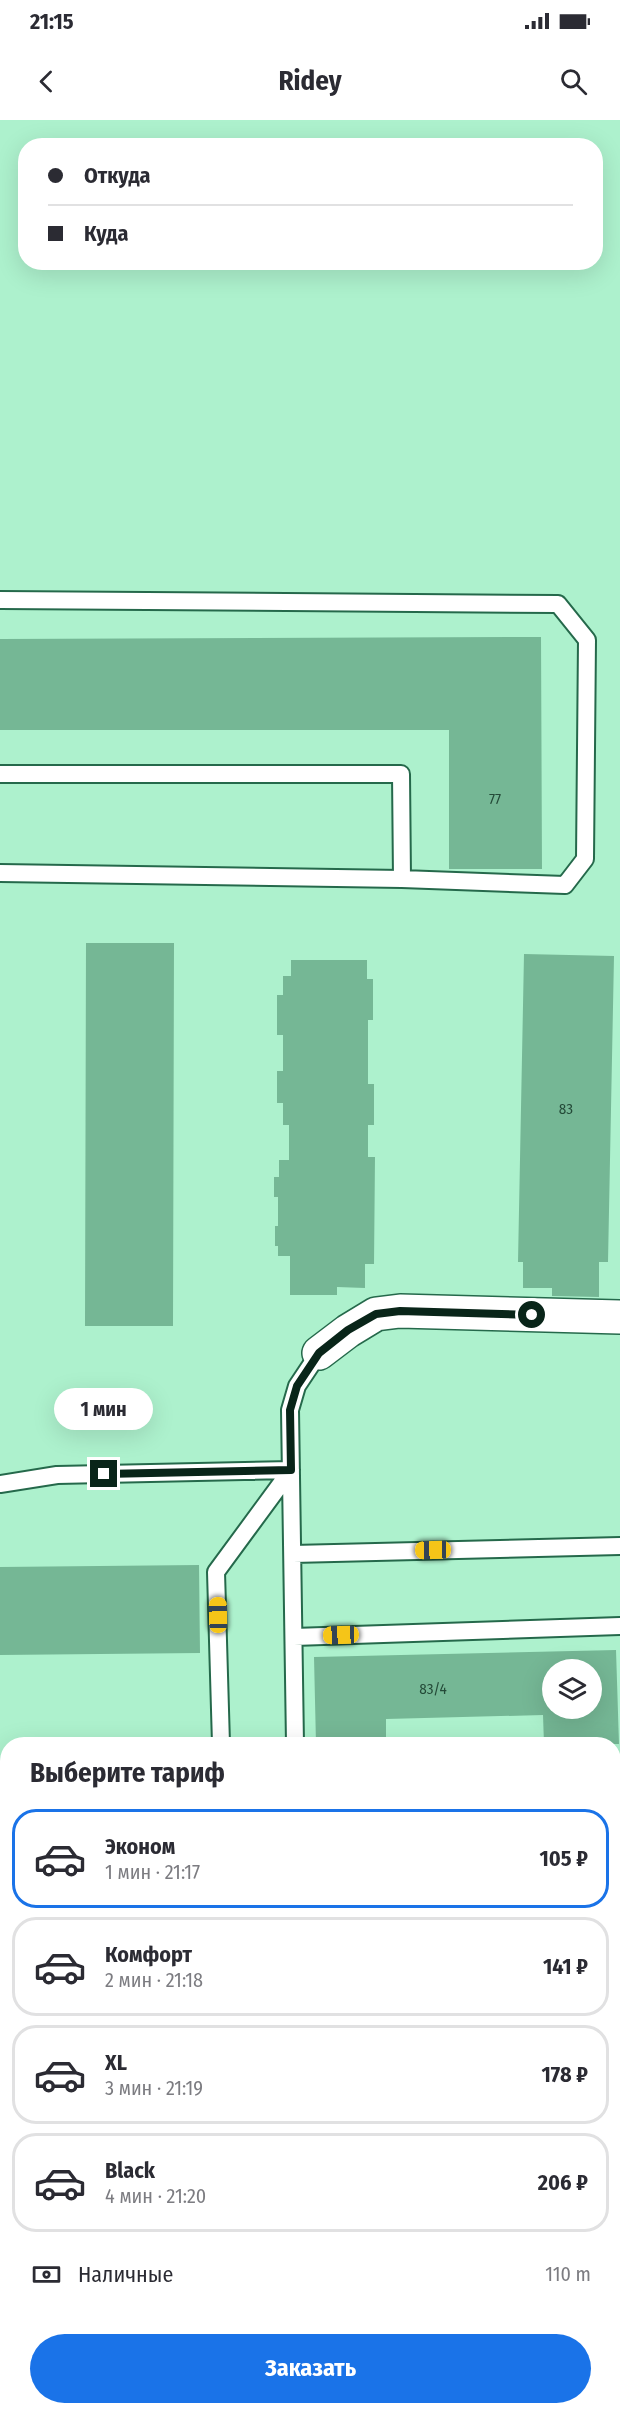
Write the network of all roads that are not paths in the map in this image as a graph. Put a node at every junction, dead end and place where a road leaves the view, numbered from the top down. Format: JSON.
{"nodes":[{"id":1,"x":0,"y":600,"type":"edge"},
{"id":2,"x":0,"y":774,"type":"edge"},
{"id":3,"x":0,"y":873,"type":"edge"},
{"id":4,"x":402,"y":879,"type":"junction"},
{"id":5,"x":620,"y":1317,"type":"edge"},
{"id":6,"x":319,"y":1353,"type":"joint"},
{"id":7,"x":291,"y":1470,"type":"junction"},
{"id":8,"x":0,"y":1484,"type":"edge"},
{"id":9,"x":620,"y":1546,"type":"edge"},
{"id":10,"x":293,"y":1554,"type":"junction"},
{"id":11,"x":620,"y":1626,"type":"edge"},
{"id":12,"x":294,"y":1636,"type":"junction"},
{"id":13,"x":221,"y":1737,"type":"edge"},
{"id":14,"x":294,"y":1737,"type":"edge"}],
"edges":[{"from":1,"to":4,"type":"lane"},
{"from":2,"to":4,"type":"lane"},
{"from":3,"to":4,"type":"lane"},
{"from":5,"to":6,"type":"street"},
{"from":6,"to":7,"type":"lane"},
{"from":7,"to":8,"type":"lane"},
{"from":7,"to":10,"type":"lane"},
{"from":7,"to":13,"type":"lane"},
{"from":9,"to":10,"type":"lane"},
{"from":10,"to":12,"type":"lane"},
{"from":11,"to":12,"type":"lane"},
{"from":12,"to":14,"type":"lane"}]}
